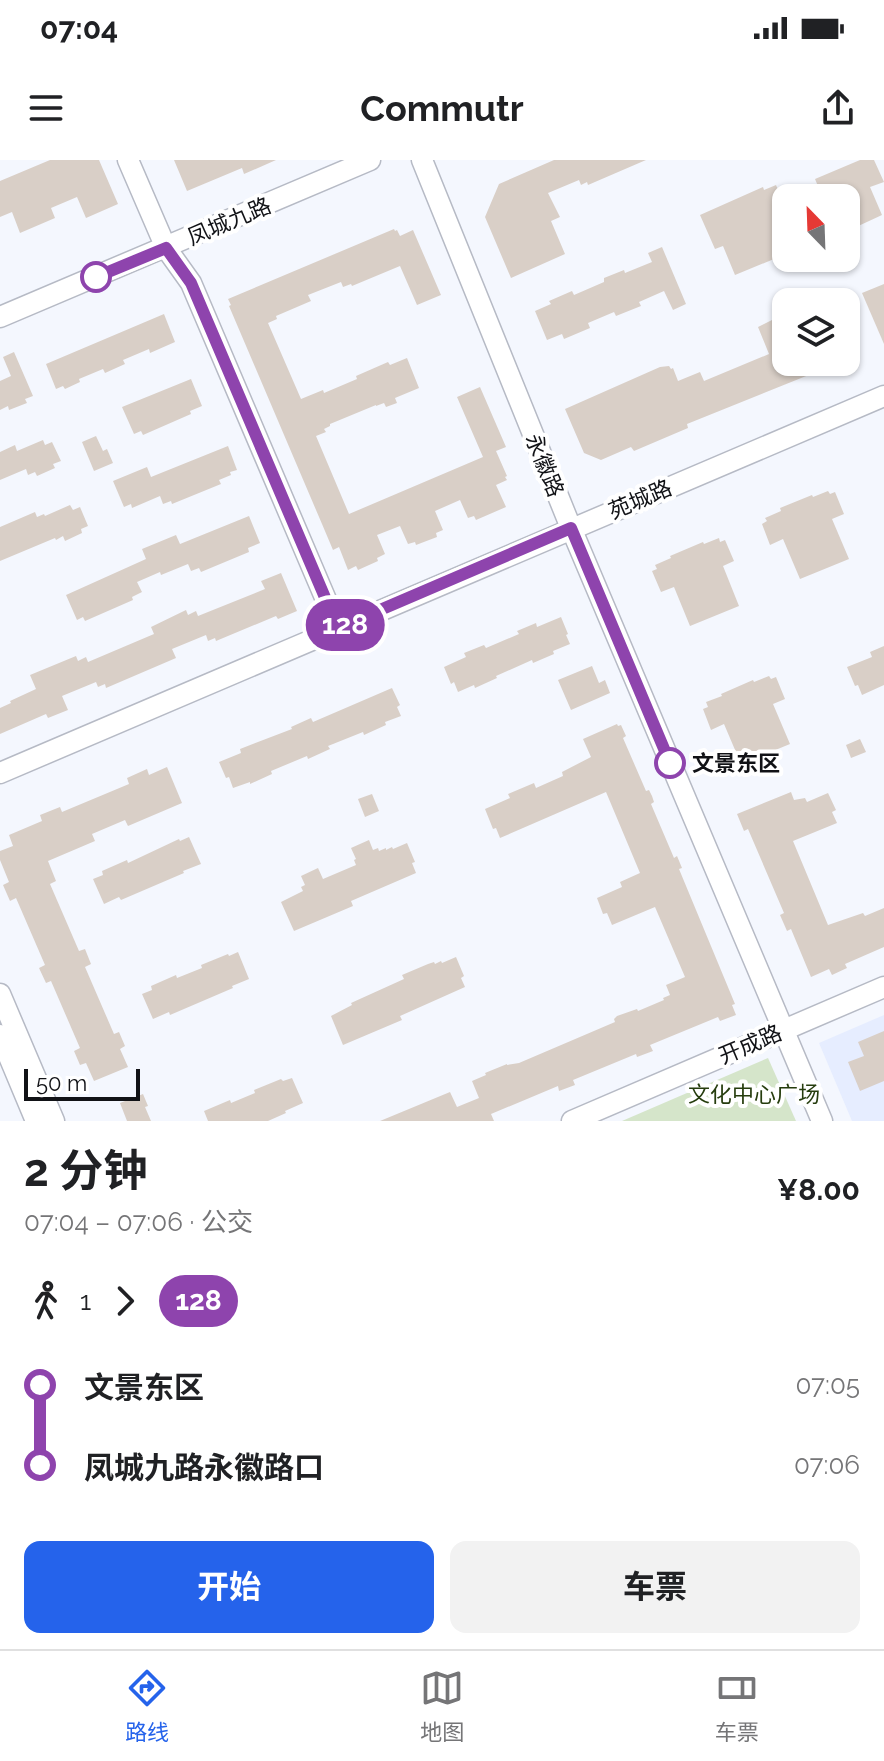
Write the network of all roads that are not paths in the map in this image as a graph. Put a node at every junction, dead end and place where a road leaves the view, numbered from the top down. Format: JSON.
{"nodes":[{"id":1,"x":128,"y":160,"type":"edge"},
{"id":2,"x":370,"y":160,"type":"edge"},
{"id":3,"x":422,"y":160,"type":"edge"},
{"id":4,"x":166,"y":248,"type":"junction"},
{"id":5,"x":0,"y":317,"type":"edge"},
{"id":6,"x":884,"y":396,"type":"edge"},
{"id":7,"x":571,"y":528,"type":"junction"},
{"id":8,"x":338,"y":628,"type":"junction"},
{"id":9,"x":0,"y":773,"type":"edge"},
{"id":10,"x":884,"y":987,"type":"edge"},
{"id":11,"x":0,"y":994,"type":"edge"},
{"id":12,"x":784,"y":1030,"type":"junction"},
{"id":13,"x":0,"y":1035,"type":"edge"},
{"id":14,"x":36,"y":1121,"type":"edge"},
{"id":15,"x":54,"y":1121,"type":"edge"},
{"id":16,"x":572,"y":1121,"type":"edge"},
{"id":17,"x":822,"y":1121,"type":"edge"}],
"edges":[{"from":1,"to":4,"type":"street"},
{"from":2,"to":4,"type":"street","name":"凤城九路"},
{"from":3,"to":7,"type":"street","name":"永徽路"},
{"from":4,"to":5,"type":"street","name":"凤城九路"},
{"from":4,"to":8,"type":"street"},
{"from":6,"to":7,"type":"street","name":"苑城路"},
{"from":7,"to":8,"type":"street","name":"苑城路"},
{"from":7,"to":12,"type":"street","name":"永徽路"},
{"from":8,"to":9,"type":"street","name":"苑城路"},
{"from":10,"to":12,"type":"street","name":"开成路"},
{"from":11,"to":15,"type":"street"},
{"from":12,"to":16,"type":"street","name":"开成路"},
{"from":12,"to":17,"type":"street","name":"永徽路"},
{"from":13,"to":14,"type":"street"}]}
